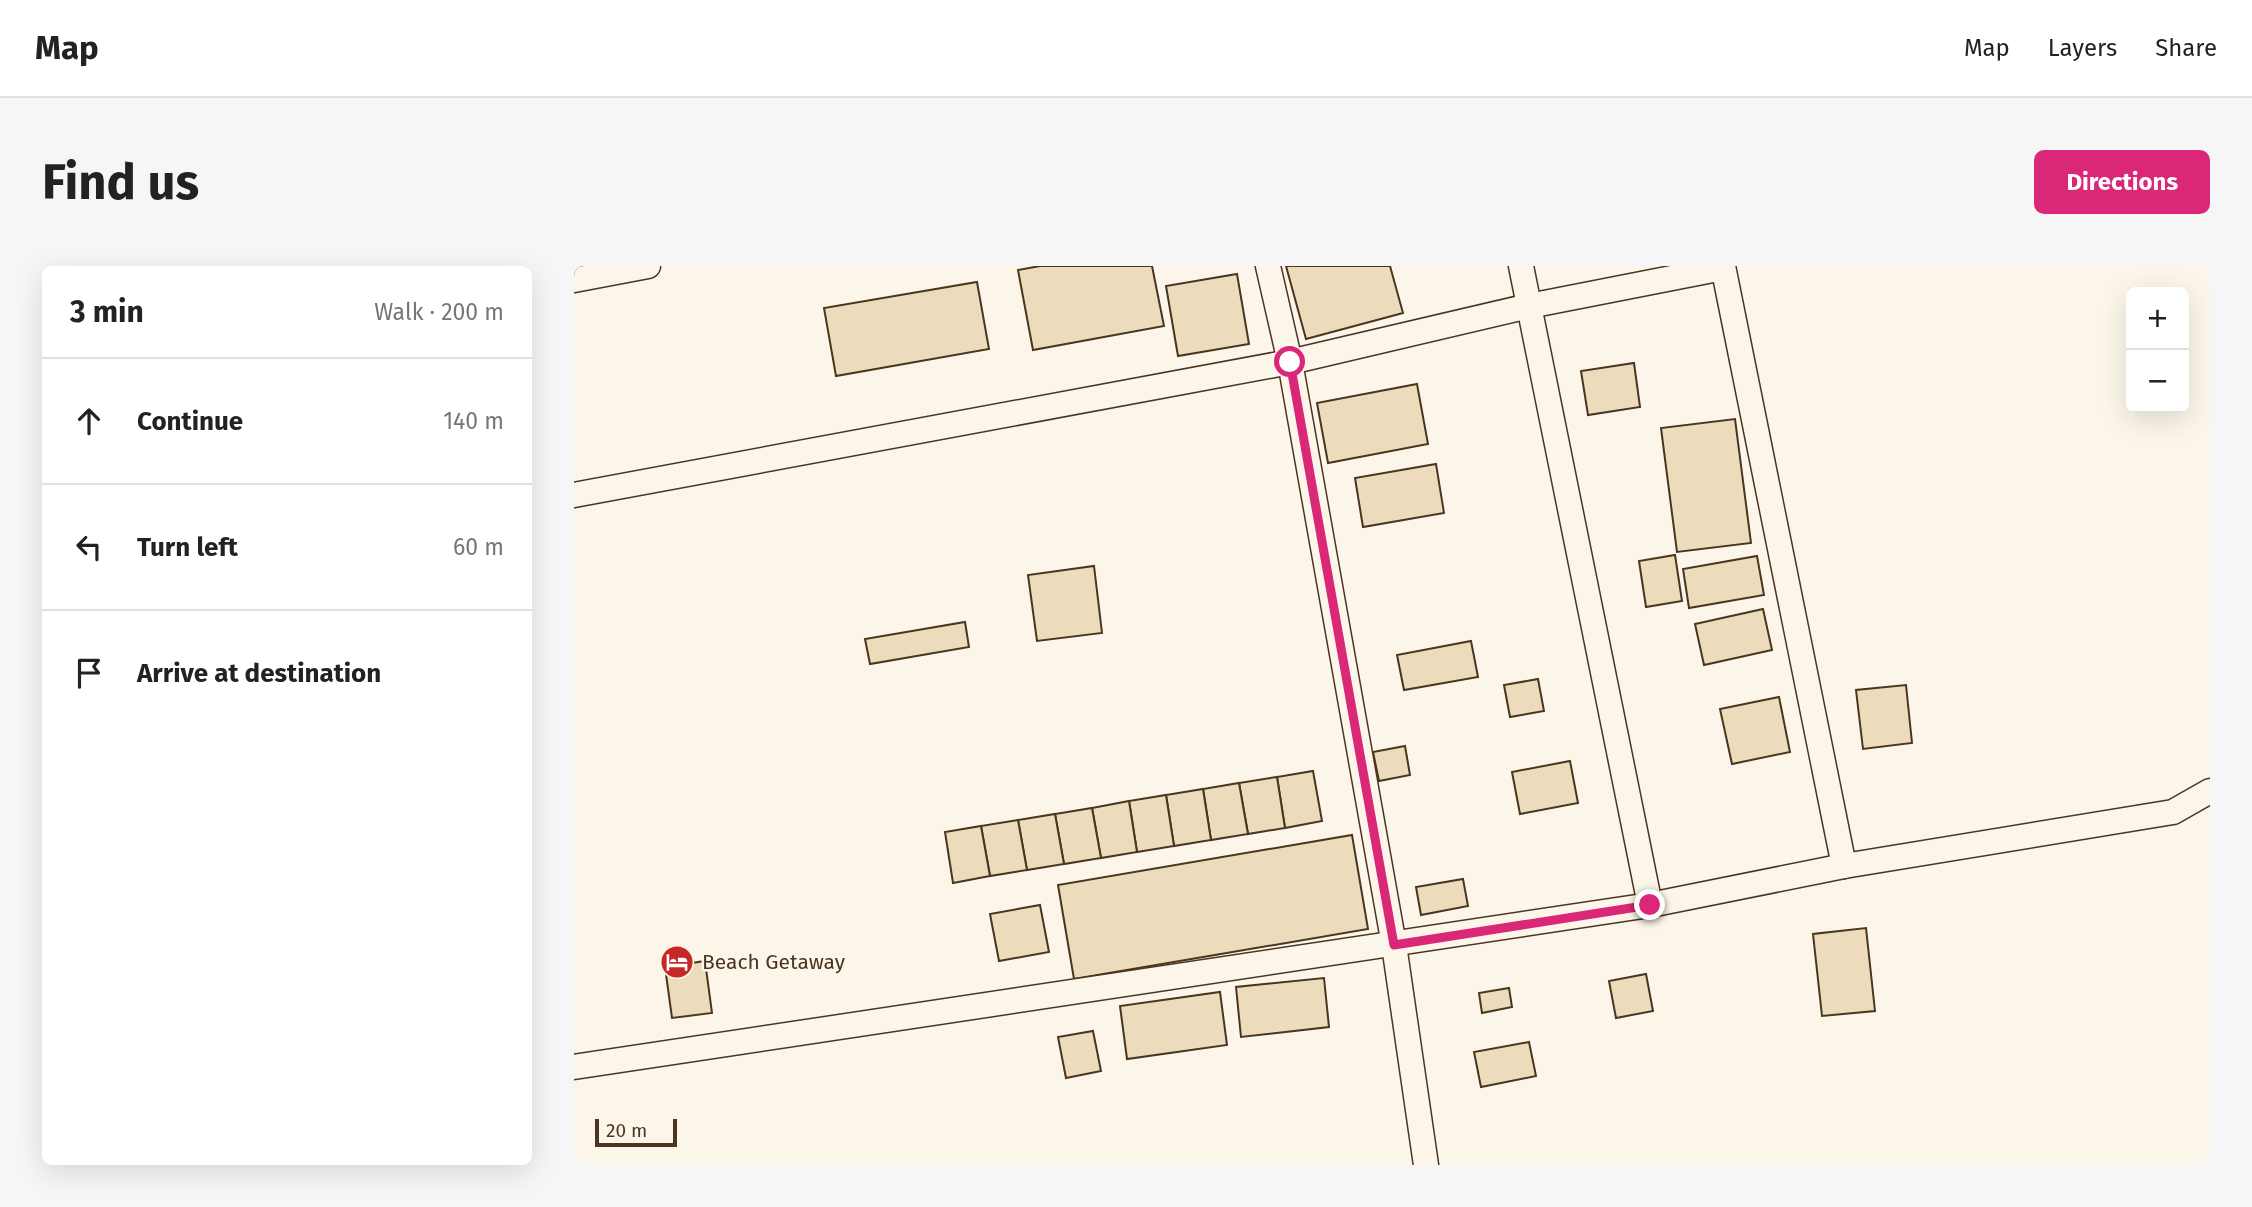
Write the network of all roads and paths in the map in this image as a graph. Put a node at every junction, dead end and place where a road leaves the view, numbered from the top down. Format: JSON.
{"nodes":[{"id":1,"x":648,"y":266,"type":"edge"},
{"id":2,"x":1268,"y":266,"type":"edge"},
{"id":3,"x":1521,"y":266,"type":"edge"},
{"id":4,"x":1723,"y":267,"type":"edge"},
{"id":5,"x":574,"y":280,"type":"edge"},
{"id":6,"x":1529,"y":306,"type":"junction"},
{"id":7,"x":1290,"y":362,"type":"junction"},
{"id":8,"x":574,"y":495,"type":"edge"},
{"id":9,"x":2210,"y":791,"type":"edge"},
{"id":10,"x":1844,"y":866,"type":"junction"},
{"id":11,"x":1650,"y":905,"type":"junction"},
{"id":12,"x":1394,"y":945,"type":"junction"},
{"id":13,"x":574,"y":1067,"type":"edge"},
{"id":14,"x":1426,"y":1165,"type":"edge"}],
"edges":[{"from":1,"to":5,"type":"street"},
{"from":2,"to":7,"type":"street"},
{"from":3,"to":6,"type":"street"},
{"from":4,"to":6,"type":"street"},
{"from":4,"to":10,"type":"street"},
{"from":6,"to":7,"type":"street"},
{"from":6,"to":11,"type":"street"},
{"from":7,"to":8,"type":"street"},
{"from":7,"to":12,"type":"street"},
{"from":9,"to":10,"type":"street"},
{"from":10,"to":11,"type":"street"},
{"from":11,"to":12,"type":"street"},
{"from":12,"to":13,"type":"street"},
{"from":12,"to":14,"type":"street"}]}
